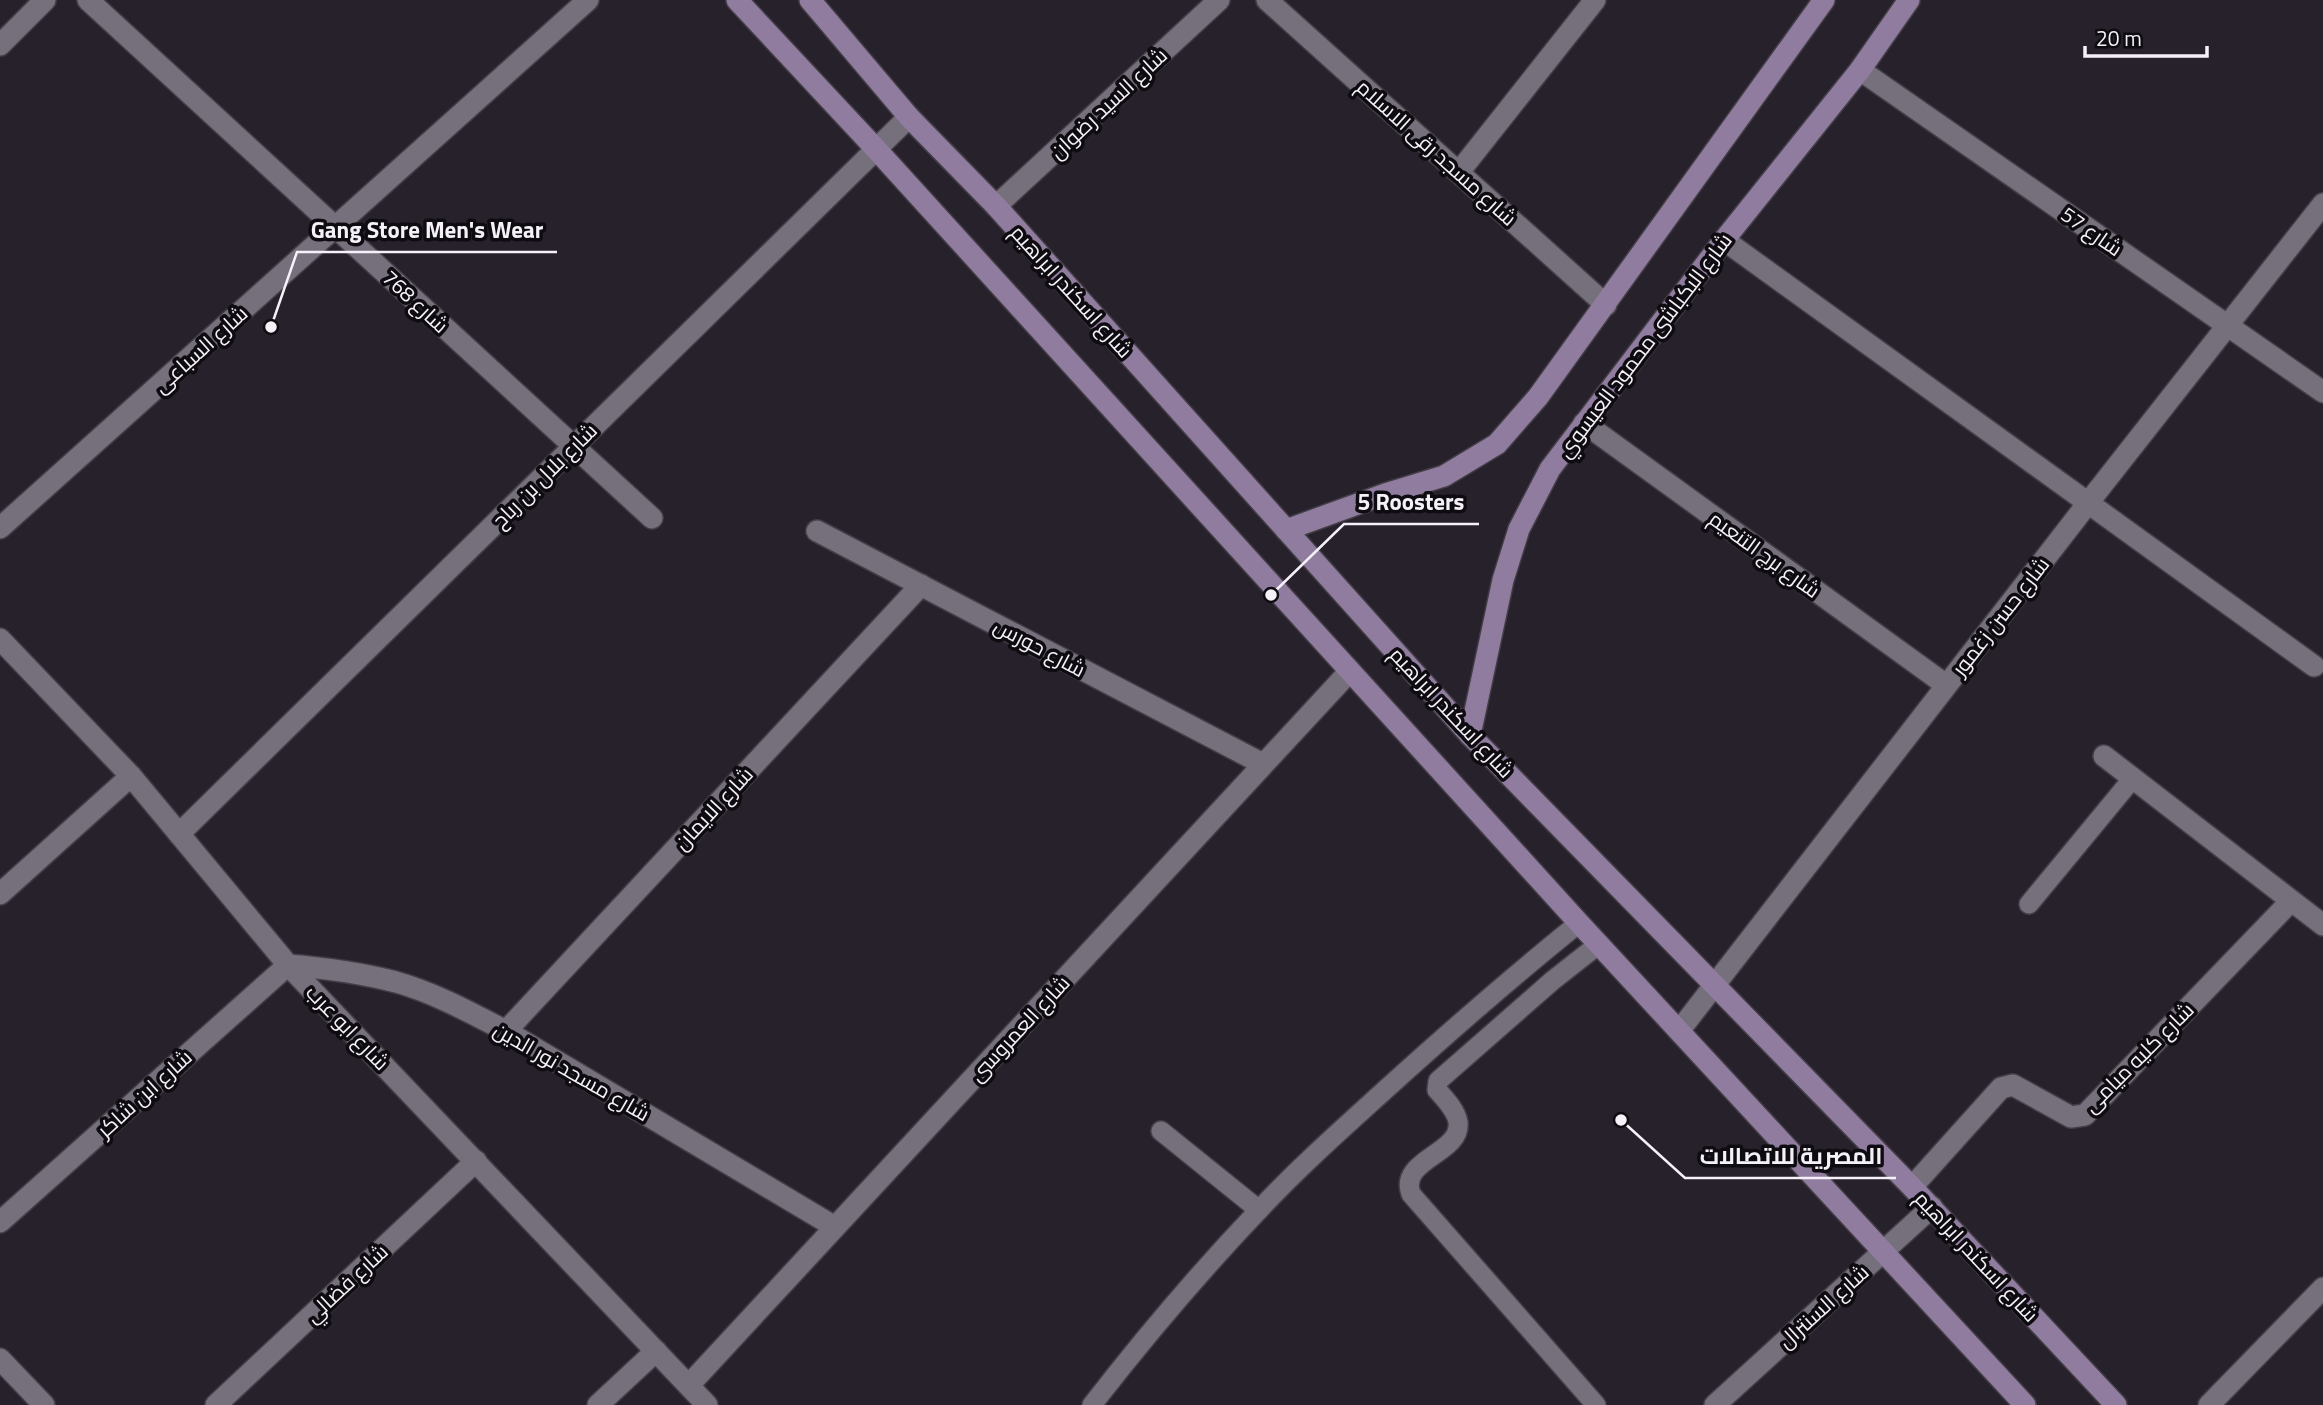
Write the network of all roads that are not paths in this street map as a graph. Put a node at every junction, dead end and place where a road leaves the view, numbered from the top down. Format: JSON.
{"nodes":[{"id":1,"x":45,"y":0,"type":"edge"},
{"id":2,"x":88,"y":0,"type":"edge"},
{"id":3,"x":588,"y":0,"type":"edge"},
{"id":4,"x":737,"y":0,"type":"edge"},
{"id":5,"x":810,"y":0,"type":"edge"},
{"id":6,"x":1219,"y":0,"type":"edge"},
{"id":7,"x":1267,"y":0,"type":"edge"},
{"id":8,"x":1595,"y":0,"type":"edge"},
{"id":9,"x":1824,"y":0,"type":"edge"},
{"id":10,"x":1909,"y":0,"type":"edge"},
{"id":11,"x":0,"y":45,"type":"edge"},
{"id":12,"x":1860,"y":70,"type":"junction"},
{"id":13,"x":909,"y":117,"type":"junction"},
{"id":14,"x":876,"y":149,"type":"junction"},
{"id":15,"x":1459,"y":172,"type":"junction"},
{"id":16,"x":2323,"y":204,"type":"edge"},
{"id":17,"x":996,"y":206,"type":"junction"},
{"id":18,"x":336,"y":227,"type":"junction"},
{"id":19,"x":1724,"y":240,"type":"junction"},
{"id":20,"x":1606,"y":305,"type":"junction"},
{"id":21,"x":2227,"y":326,"type":"junction"},
{"id":22,"x":2323,"y":393,"type":"edge"},
{"id":23,"x":1584,"y":423,"type":"junction"},
{"id":24,"x":574,"y":446,"type":"junction"},
{"id":25,"x":2088,"y":503,"type":"junction"},
{"id":26,"x":652,"y":518,"type":"dead end"},
{"id":27,"x":0,"y":528,"type":"edge"},
{"id":28,"x":1286,"y":530,"type":"junction"},
{"id":29,"x":817,"y":531,"type":"dead end"},
{"id":30,"x":921,"y":585,"type":"junction"},
{"id":31,"x":0,"y":639,"type":"edge"},
{"id":32,"x":2314,"y":666,"type":"dead end"},
{"id":33,"x":1350,"y":671,"type":"junction"},
{"id":34,"x":1946,"y":685,"type":"junction"},
{"id":35,"x":1470,"y":735,"type":"junction"},
{"id":36,"x":2104,"y":756,"type":"dead end"},
{"id":37,"x":1263,"y":764,"type":"junction"},
{"id":38,"x":131,"y":776,"type":"junction"},
{"id":39,"x":2133,"y":778,"type":"junction"},
{"id":40,"x":179,"y":834,"type":"junction"},
{"id":41,"x":0,"y":894,"type":"edge"},
{"id":42,"x":2291,"y":901,"type":"junction"},
{"id":43,"x":2029,"y":904,"type":"dead end"},
{"id":44,"x":1579,"y":923,"type":"junction"},
{"id":45,"x":2323,"y":925,"type":"edge"},
{"id":46,"x":1599,"y":944,"type":"junction"},
{"id":47,"x":288,"y":965,"type":"junction"},
{"id":48,"x":1716,"y":985,"type":"junction"},
{"id":49,"x":506,"y":1031,"type":"junction"},
{"id":50,"x":1679,"y":1031,"type":"junction"},
{"id":51,"x":1161,"y":1131,"type":"dead end"},
{"id":52,"x":476,"y":1161,"type":"junction"},
{"id":53,"x":1912,"y":1187,"type":"junction"},
{"id":54,"x":1932,"y":1207,"type":"junction"},
{"id":55,"x":1259,"y":1210,"type":"junction"},
{"id":56,"x":0,"y":1222,"type":"edge"},
{"id":57,"x":835,"y":1227,"type":"junction"},
{"id":58,"x":1883,"y":1252,"type":"junction"},
{"id":59,"x":2323,"y":1288,"type":"edge"},
{"id":60,"x":656,"y":1351,"type":"junction"},
{"id":61,"x":0,"y":1359,"type":"edge"},
{"id":62,"x":689,"y":1385,"type":"junction"},
{"id":63,"x":44,"y":1405,"type":"edge"},
{"id":64,"x":216,"y":1405,"type":"edge"},
{"id":65,"x":598,"y":1405,"type":"edge"},
{"id":66,"x":707,"y":1405,"type":"edge"},
{"id":67,"x":1092,"y":1405,"type":"edge"},
{"id":68,"x":1596,"y":1405,"type":"edge"},
{"id":69,"x":1714,"y":1405,"type":"edge"},
{"id":70,"x":2025,"y":1405,"type":"edge"},
{"id":71,"x":2116,"y":1405,"type":"edge"},
{"id":72,"x":2209,"y":1405,"type":"edge"}],
"edges":[{"from":1,"to":11,"type":"street"},
{"from":2,"to":18,"type":"street","name":"شارع 768"},
{"from":3,"to":18,"type":"street","name":"شارع السباعى"},
{"from":4,"to":14,"type":"street"},
{"from":5,"to":13,"type":"street","name":"شارع اسكندر ابراهيم"},
{"from":6,"to":17,"type":"street","name":"شارع السيد رضوان"},
{"from":7,"to":15,"type":"street","name":"شارع مسجد رقى الاسلام"},
{"from":8,"to":15,"type":"street"},
{"from":9,"to":20,"type":"street"},
{"from":10,"to":12,"type":"street","name":"شارع البكباشى محمود العيسوي"},
{"from":12,"to":19,"type":"street","name":"شارع البكباشى محمود العيسوي"},
{"from":12,"to":21,"type":"street","name":"شارع 57"},
{"from":13,"to":14,"type":"street","name":"شارع بلال بن رباح"},
{"from":13,"to":17,"type":"street","name":"شارع اسكندر ابراهيم"},
{"from":14,"to":24,"type":"street","name":"شارع بلال بن رباح"},
{"from":14,"to":33,"type":"street"},
{"from":15,"to":20,"type":"street","name":"شارع مسجد رقى الاسلام"},
{"from":16,"to":21,"type":"street","name":"شارع حسن زغمور"},
{"from":17,"to":28,"type":"street","name":"شارع اسكندر ابراهيم"},
{"from":18,"to":24,"type":"street","name":"شارع 768"},
{"from":18,"to":27,"type":"street","name":"شارع السباعى"},
{"from":19,"to":23,"type":"street","name":"شارع البكباشى محمود العيسوي"},
{"from":19,"to":25,"type":"street"},
{"from":20,"to":28,"type":"street"},
{"from":21,"to":22,"type":"street","name":"شارع 57"},
{"from":21,"to":25,"type":"street","name":"شارع حسن زغمور"},
{"from":23,"to":34,"type":"street","name":"شارع برج التنعيم"},
{"from":23,"to":35,"type":"street","name":"شارع البكباشى محمود العيسوي"},
{"from":24,"to":26,"type":"street","name":"شارع 768"},
{"from":24,"to":40,"type":"street","name":"شارع بلال بن رباح"},
{"from":25,"to":32,"type":"street"},
{"from":25,"to":34,"type":"street","name":"شارع حسن زغمور"},
{"from":28,"to":35,"type":"street","name":"شارع اسكندر ابراهيم"},
{"from":29,"to":30,"type":"street","name":"شارع حورس"},
{"from":30,"to":37,"type":"street","name":"شارع حورس"},
{"from":30,"to":49,"type":"street","name":"شارع الايمان"},
{"from":31,"to":38,"type":"street","name":"شارع ابو عرب"},
{"from":33,"to":37,"type":"street","name":"شارع العمروسى"},
{"from":33,"to":44,"type":"street"},
{"from":34,"to":48,"type":"street","name":"شارع حسن زغمور"},
{"from":35,"to":48,"type":"street","name":"شارع اسكندر ابراهيم"},
{"from":36,"to":39,"type":"street"},
{"from":37,"to":57,"type":"street","name":"شارع العمروسى"},
{"from":38,"to":40,"type":"street","name":"شارع ابو عرب"},
{"from":38,"to":41,"type":"street"},
{"from":39,"to":42,"type":"street"},
{"from":39,"to":43,"type":"lane"},
{"from":40,"to":47,"type":"street","name":"شارع ابو عرب"},
{"from":42,"to":45,"type":"street"},
{"from":42,"to":53,"type":"street","name":"شارع كليه ميامى"},
{"from":44,"to":46,"type":"street"},
{"from":44,"to":55,"type":"lane"},
{"from":46,"to":50,"type":"street"},
{"from":46,"to":68,"type":"lane"},
{"from":47,"to":49,"type":"street","name":"شارع مسجد نور الدين"},
{"from":47,"to":52,"type":"street","name":"شارع ابو عرب"},
{"from":47,"to":56,"type":"street","name":"شارع ابن شاكر"},
{"from":48,"to":50,"type":"street","name":"شارع حسن زغمور"},
{"from":48,"to":53,"type":"street","name":"شارع اسكندر ابراهيم"},
{"from":49,"to":57,"type":"street","name":"شارع مسجد نور الدين"},
{"from":50,"to":58,"type":"street"},
{"from":51,"to":55,"type":"lane"},
{"from":52,"to":60,"type":"street","name":"شارع ابو عرب"},
{"from":52,"to":64,"type":"street","name":"شارع فضالي"},
{"from":53,"to":54,"type":"street","name":"شارع اسكندر ابراهيم"},
{"from":54,"to":58,"type":"street","name":"شارع السنترال"},
{"from":54,"to":71,"type":"street","name":"شارع اسكندر ابراهيم"},
{"from":55,"to":67,"type":"lane"},
{"from":57,"to":62,"type":"street","name":"شارع العمروسى"},
{"from":58,"to":69,"type":"street","name":"شارع السنترال"},
{"from":58,"to":70,"type":"street"},
{"from":59,"to":72,"type":"street"},
{"from":60,"to":62,"type":"street","name":"شارع ابو عرب"},
{"from":60,"to":65,"type":"street"},
{"from":61,"to":63,"type":"street"},
{"from":62,"to":66,"type":"street","name":"شارع ابو عرب"}]}
